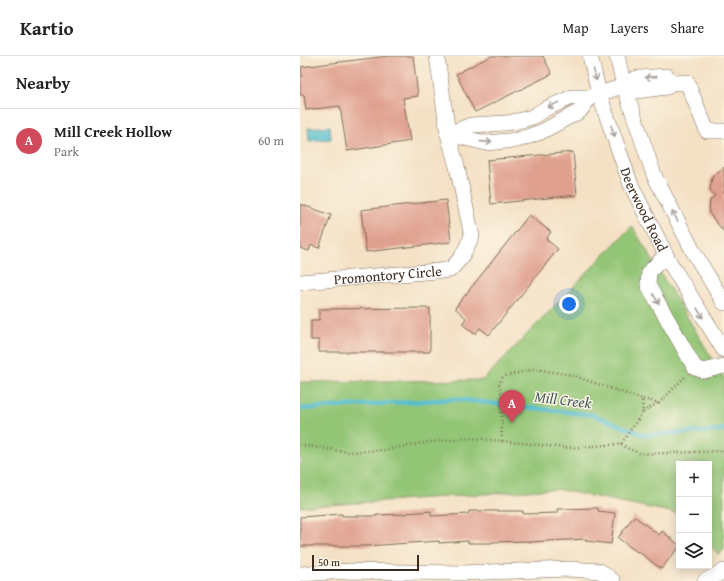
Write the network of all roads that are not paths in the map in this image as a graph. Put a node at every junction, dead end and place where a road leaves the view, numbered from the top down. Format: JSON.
{"nodes":[{"id":1,"x":437,"y":56,"type":"edge"},
{"id":2,"x":590,"y":56,"type":"edge"},
{"id":3,"x":617,"y":56,"type":"edge"},
{"id":4,"x":627,"y":85,"type":"junction"},
{"id":5,"x":595,"y":95,"type":"junction"},
{"id":6,"x":724,"y":131,"type":"edge"},
{"id":7,"x":448,"y":134,"type":"junction"},
{"id":8,"x":666,"y":255,"type":"junction"},
{"id":9,"x":300,"y":282,"type":"edge"},
{"id":10,"x":724,"y":303,"type":"edge"},
{"id":11,"x":724,"y":350,"type":"edge"},
{"id":12,"x":724,"y":366,"type":"edge"},
{"id":13,"x":724,"y":572,"type":"edge"},
{"id":14,"x":300,"y":574,"type":"edge"},
{"id":15,"x":462,"y":577,"type":"edge"},
{"id":16,"x":613,"y":581,"type":"edge"},
{"id":17,"x":705,"y":581,"type":"edge"}],
"edges":[{"from":1,"to":7,"type":"street","name":"Promontory Circle"},
{"from":2,"to":5,"type":"street","name":"Deerwood Road","one_way":true},
{"from":3,"to":4,"type":"street","name":"Deerwood Road"},
{"from":4,"to":5,"type":"street"},
{"from":4,"to":6,"type":"street"},
{"from":10,"to":4,"type":"street","name":"Deerwood Road","one_way":true},
{"from":5,"to":7,"type":"street"},
{"from":5,"to":8,"type":"street","name":"Deerwood Road","one_way":true},
{"from":7,"to":9,"type":"street","name":"Promontory Circle"},
{"from":8,"to":11,"type":"street","name":"Deerwood Road","one_way":true},
{"from":8,"to":12,"type":"street","one_way":true},
{"from":13,"to":17,"type":"street"},
{"from":14,"to":15,"type":"street"},
{"from":15,"to":16,"type":"street"}]}
